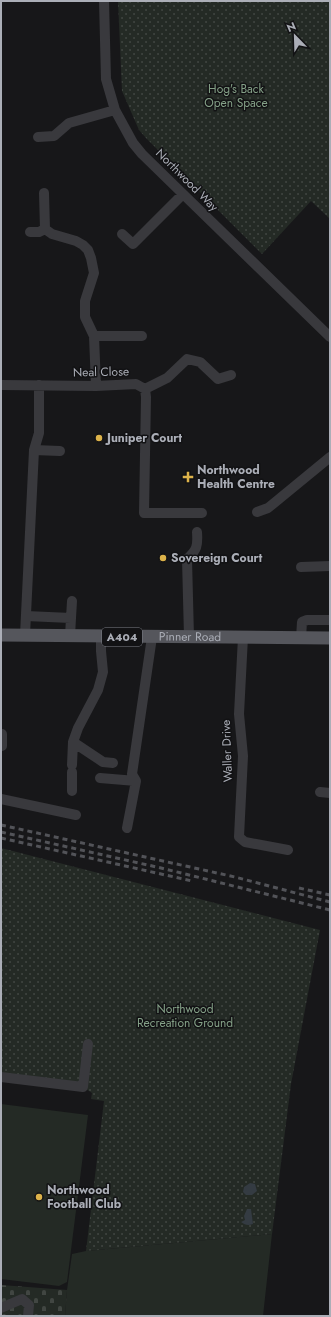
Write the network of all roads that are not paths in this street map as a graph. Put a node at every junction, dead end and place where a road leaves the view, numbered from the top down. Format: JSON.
{"nodes":[{"id":1,"x":104,"y":1,"type":"edge"},
{"id":2,"x":115,"y":110,"type":"junction"},
{"id":3,"x":38,"y":137,"type":"dead end"},
{"id":4,"x":44,"y":193,"type":"dead end"},
{"id":5,"x":182,"y":194,"type":"junction"},
{"id":6,"x":45,"y":229,"type":"junction"},
{"id":7,"x":30,"y":232,"type":"dead end"},
{"id":8,"x":122,"y":234,"type":"dead end"},
{"id":9,"x":94,"y":336,"type":"junction"},
{"id":10,"x":142,"y":336,"type":"dead end"},
{"id":11,"x":330,"y":337,"type":"edge"},
{"id":12,"x":231,"y":375,"type":"dead end"},
{"id":13,"x":1,"y":385,"type":"edge"},
{"id":14,"x":39,"y":385,"type":"junction"},
{"id":15,"x":96,"y":386,"type":"junction"},
{"id":16,"x":145,"y":389,"type":"junction"},
{"id":17,"x":34,"y":450,"type":"junction"},
{"id":18,"x":60,"y":451,"type":"dead end"},
{"id":19,"x":330,"y":456,"type":"edge"},
{"id":20,"x":257,"y":512,"type":"dead end"},
{"id":21,"x":202,"y":513,"type":"dead end"},
{"id":22,"x":197,"y":532,"type":"dead end"},
{"id":23,"x":330,"y":566,"type":"edge"},
{"id":24,"x":301,"y":567,"type":"dead end"},
{"id":25,"x":72,"y":601,"type":"dead end"},
{"id":26,"x":26,"y":616,"type":"junction"},
{"id":27,"x":71,"y":618,"type":"junction"},
{"id":28,"x":330,"y":620,"type":"edge"},
{"id":29,"x":1,"y":635,"type":"edge"},
{"id":30,"x":25,"y":635,"type":"junction"},
{"id":31,"x":70,"y":636,"type":"junction"},
{"id":32,"x":101,"y":637,"type":"junction"},
{"id":33,"x":152,"y":637,"type":"junction"},
{"id":34,"x":189,"y":637,"type":"junction"},
{"id":35,"x":243,"y":637,"type":"junction"},
{"id":36,"x":300,"y":638,"type":"junction"},
{"id":37,"x":330,"y":638,"type":"edge"},
{"id":38,"x":2,"y":734,"type":"dead end"},
{"id":39,"x":73,"y":742,"type":"junction"},
{"id":40,"x":1,"y":746,"type":"edge"},
{"id":41,"x":113,"y":763,"type":"dead end"},
{"id":42,"x":100,"y":778,"type":"dead end"},
{"id":43,"x":136,"y":781,"type":"junction"},
{"id":44,"x":72,"y":791,"type":"dead end"},
{"id":45,"x":1,"y":799,"type":"edge"},
{"id":46,"x":76,"y":815,"type":"dead end"},
{"id":47,"x":126,"y":828,"type":"dead end"},
{"id":48,"x":288,"y":850,"type":"dead end"},
{"id":49,"x":88,"y":1044,"type":"dead end"},
{"id":50,"x":1,"y":1077,"type":"edge"},
{"id":51,"x":1,"y":1308,"type":"edge"},
{"id":52,"x":28,"y":1316,"type":"edge"}],
"edges":[{"from":1,"to":2,"type":"street","name":"Northwood Way"},
{"from":2,"to":3,"type":"street"},
{"from":2,"to":5,"type":"street","name":"Northwood Way"},
{"from":4,"to":6,"type":"street"},
{"from":5,"to":8,"type":"street"},
{"from":5,"to":11,"type":"street","name":"Northwood Way"},
{"from":6,"to":7,"type":"street"},
{"from":6,"to":9,"type":"street"},
{"from":9,"to":10,"type":"street"},
{"from":9,"to":15,"type":"street"},
{"from":12,"to":16,"type":"street"},
{"from":13,"to":14,"type":"street","name":"Neal Close"},
{"from":14,"to":15,"type":"street","name":"Neal Close"},
{"from":14,"to":17,"type":"street"},
{"from":15,"to":16,"type":"street","name":"Neal Close"},
{"from":16,"to":21,"type":"street"},
{"from":17,"to":18,"type":"street"},
{"from":17,"to":26,"type":"street"},
{"from":19,"to":20,"type":"street"},
{"from":22,"to":34,"type":"street"},
{"from":23,"to":24,"type":"street"},
{"from":25,"to":27,"type":"street"},
{"from":26,"to":27,"type":"street"},
{"from":26,"to":30,"type":"street"},
{"from":27,"to":31,"type":"street"},
{"from":28,"to":36,"type":"street"},
{"from":29,"to":30,"type":"main road","name":"Pinner Road","number":"A404"},
{"from":30,"to":31,"type":"main road","name":"Pinner Road","number":"A404"},
{"from":31,"to":32,"type":"main road","name":"Pinner Road","number":"A404"},
{"from":32,"to":33,"type":"main road","name":"Pinner Road","number":"A404"},
{"from":32,"to":39,"type":"street"},
{"from":33,"to":34,"type":"main road","name":"Pinner Road","number":"A404"},
{"from":33,"to":43,"type":"street"},
{"from":34,"to":35,"type":"main road","name":"Pinner Road","number":"A404"},
{"from":35,"to":36,"type":"main road","name":"Pinner Road","number":"A404"},
{"from":35,"to":48,"type":"street","name":"Waller Drive"},
{"from":36,"to":37,"type":"main road","name":"Pinner Road","number":"A404"},
{"from":38,"to":40,"type":"street"},
{"from":39,"to":41,"type":"street"},
{"from":39,"to":44,"type":"street"},
{"from":42,"to":43,"type":"street"},
{"from":43,"to":47,"type":"street"},
{"from":45,"to":46,"type":"street"},
{"from":49,"to":50,"type":"street"},
{"from":51,"to":52,"type":"street"}]}
